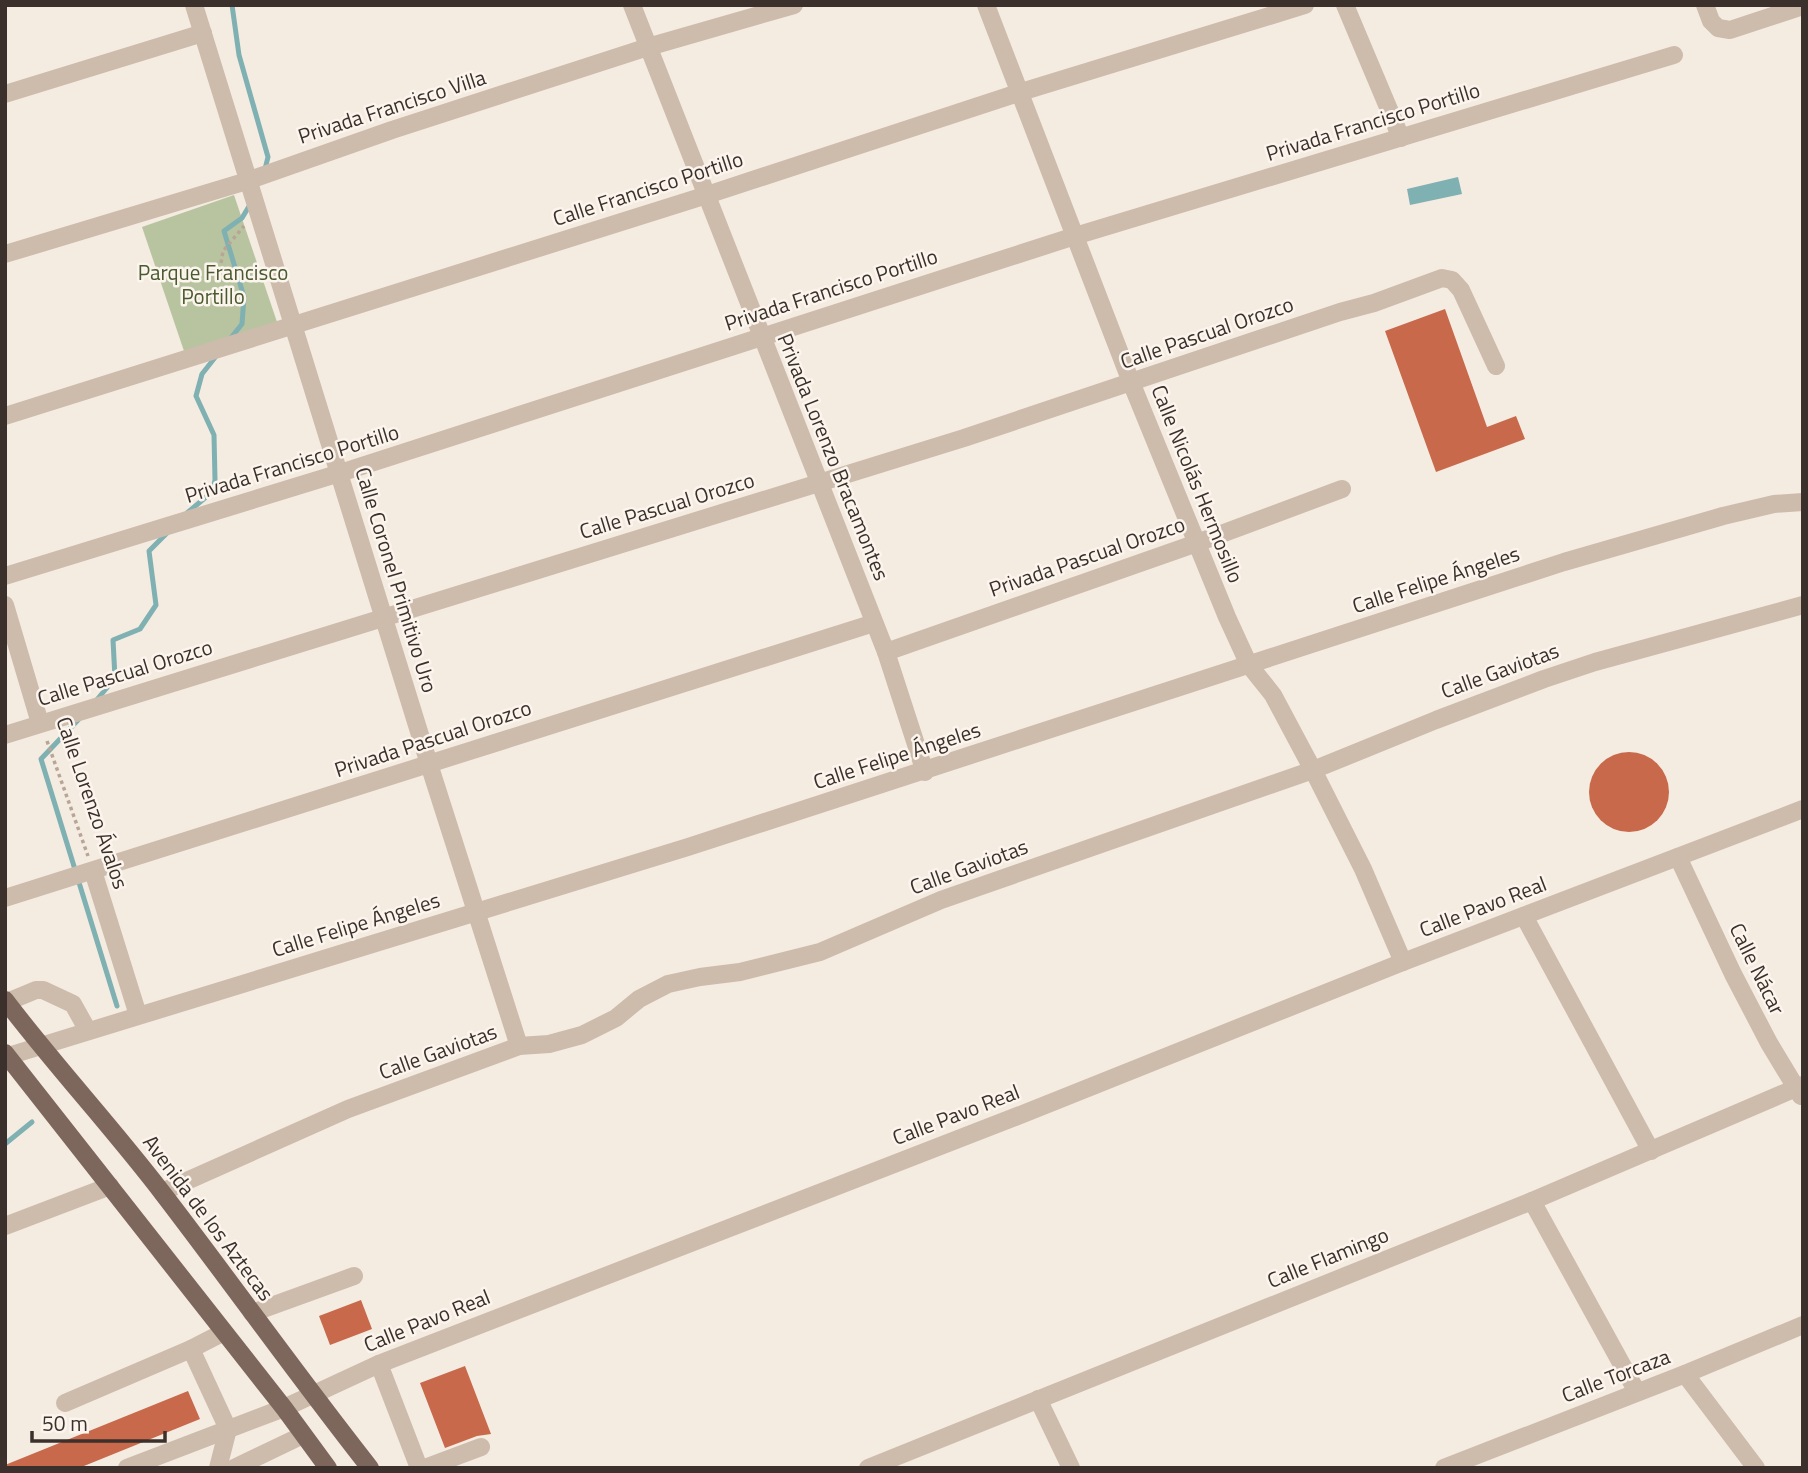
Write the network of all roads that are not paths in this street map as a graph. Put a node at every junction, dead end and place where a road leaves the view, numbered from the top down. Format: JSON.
{"nodes":[{"id":1,"x":194,"y":5,"type":"edge"},
{"id":2,"x":632,"y":5,"type":"edge"},
{"id":3,"x":794,"y":5,"type":"edge"},
{"id":4,"x":986,"y":5,"type":"edge"},
{"id":5,"x":1304,"y":5,"type":"edge"},
{"id":6,"x":1345,"y":5,"type":"edge"},
{"id":7,"x":1705,"y":5,"type":"edge"},
{"id":8,"x":1803,"y":6,"type":"edge"},
{"id":9,"x":203,"y":33,"type":"junction"},
{"id":10,"x":648,"y":47,"type":"junction"},
{"id":11,"x":1674,"y":55,"type":"dead end"},
{"id":12,"x":1021,"y":92,"type":"junction"},
{"id":13,"x":5,"y":94,"type":"edge"},
{"id":14,"x":1401,"y":138,"type":"junction"},
{"id":15,"x":247,"y":180,"type":"junction"},
{"id":16,"x":707,"y":195,"type":"junction"},
{"id":17,"x":1075,"y":236,"type":"junction"},
{"id":18,"x":5,"y":254,"type":"edge"},
{"id":19,"x":295,"y":325,"type":"junction"},
{"id":20,"x":760,"y":336,"type":"junction"},
{"id":21,"x":1496,"y":366,"type":"dead end"},
{"id":22,"x":1131,"y":382,"type":"junction"},
{"id":23,"x":5,"y":416,"type":"edge"},
{"id":24,"x":340,"y":473,"type":"junction"},
{"id":25,"x":820,"y":483,"type":"junction"},
{"id":26,"x":1342,"y":489,"type":"dead end"},
{"id":27,"x":1803,"y":502,"type":"edge"},
{"id":28,"x":1197,"y":543,"type":"junction"},
{"id":29,"x":5,"y":576,"type":"edge"},
{"id":30,"x":5,"y":605,"type":"edge"},
{"id":31,"x":1803,"y":605,"type":"edge"},
{"id":32,"x":383,"y":618,"type":"junction"},
{"id":33,"x":874,"y":623,"type":"junction"},
{"id":34,"x":886,"y":652,"type":"junction"},
{"id":35,"x":1250,"y":666,"type":"junction"},
{"id":36,"x":40,"y":723,"type":"junction"},
{"id":37,"x":5,"y":735,"type":"edge"},
{"id":38,"x":429,"y":764,"type":"junction"},
{"id":39,"x":1313,"y":770,"type":"junction"},
{"id":40,"x":925,"y":772,"type":"junction"},
{"id":41,"x":1803,"y":809,"type":"edge"},
{"id":42,"x":1678,"y":857,"type":"junction"},
{"id":43,"x":93,"y":871,"type":"junction"},
{"id":44,"x":5,"y":898,"type":"edge"},
{"id":45,"x":475,"y":912,"type":"junction"},
{"id":46,"x":1524,"y":916,"type":"junction"},
{"id":47,"x":1403,"y":962,"type":"junction"},
{"id":48,"x":6,"y":1001,"type":"edge"},
{"id":49,"x":138,"y":1015,"type":"junction"},
{"id":50,"x":88,"y":1031,"type":"junction"},
{"id":51,"x":40,"y":1046,"type":"junction"},
{"id":52,"x":519,"y":1046,"type":"junction"},
{"id":53,"x":6,"y":1055,"type":"edge"},
{"id":54,"x":1800,"y":1090,"type":"edge"},
{"id":55,"x":1651,"y":1151,"type":"junction"},
{"id":56,"x":110,"y":1186,"type":"junction"},
{"id":57,"x":162,"y":1192,"type":"junction"},
{"id":58,"x":1532,"y":1201,"type":"junction"},
{"id":59,"x":5,"y":1226,"type":"edge"},
{"id":60,"x":354,"y":1276,"type":"dead end"},
{"id":61,"x":252,"y":1313,"type":"junction"},
{"id":62,"x":1803,"y":1325,"type":"edge"},
{"id":63,"x":224,"y":1332,"type":"junction"},
{"id":64,"x":191,"y":1349,"type":"junction"},
{"id":65,"x":379,"y":1364,"type":"junction"},
{"id":66,"x":1685,"y":1374,"type":"junction"},
{"id":67,"x":1637,"y":1392,"type":"junction"},
{"id":68,"x":312,"y":1395,"type":"junction"},
{"id":69,"x":1038,"y":1399,"type":"junction"},
{"id":70,"x":65,"y":1403,"type":"dead end"},
{"id":71,"x":284,"y":1408,"type":"junction"},
{"id":72,"x":228,"y":1429,"type":"junction"},
{"id":73,"x":303,"y":1434,"type":"junction"},
{"id":74,"x":481,"y":1447,"type":"dead end"},
{"id":75,"x":127,"y":1468,"type":"edge"},
{"id":76,"x":218,"y":1468,"type":"edge"},
{"id":77,"x":234,"y":1468,"type":"edge"},
{"id":78,"x":328,"y":1468,"type":"edge"},
{"id":79,"x":370,"y":1468,"type":"edge"},
{"id":80,"x":419,"y":1468,"type":"edge"},
{"id":81,"x":425,"y":1468,"type":"edge"},
{"id":82,"x":868,"y":1468,"type":"edge"},
{"id":83,"x":1071,"y":1468,"type":"edge"},
{"id":84,"x":1444,"y":1468,"type":"edge"},
{"id":85,"x":1756,"y":1468,"type":"edge"}],
"edges":[{"from":1,"to":9,"type":"street","name":"Calle Coronel Primitivo Uro"},
{"from":2,"to":10,"type":"street","name":"Privada Lorenzo Bracamontes"},
{"from":3,"to":10,"type":"street","name":"Privada Francisco Villa"},
{"from":4,"to":12,"type":"street","name":"Calle Nicolás Hermosillo"},
{"from":5,"to":12,"type":"street","name":"Calle Francisco Portillo"},
{"from":6,"to":14,"type":"street"},
{"from":7,"to":8,"type":"street"},
{"from":9,"to":13,"type":"street"},
{"from":9,"to":15,"type":"street","name":"Calle Coronel Primitivo Uro"},
{"from":10,"to":15,"type":"street","name":"Privada Francisco Villa"},
{"from":10,"to":16,"type":"street","name":"Privada Lorenzo Bracamontes"},
{"from":11,"to":14,"type":"street","name":"Privada Francisco Portillo"},
{"from":12,"to":16,"type":"street","name":"Calle Francisco Portillo"},
{"from":12,"to":17,"type":"street","name":"Calle Nicolás Hermosillo"},
{"from":14,"to":17,"type":"street","name":"Privada Francisco Portillo"},
{"from":15,"to":18,"type":"street","name":"Privada Francisco Villa"},
{"from":15,"to":19,"type":"street","name":"Calle Coronel Primitivo Uro"},
{"from":16,"to":19,"type":"street","name":"Calle Francisco Portillo"},
{"from":16,"to":20,"type":"street","name":"Privada Lorenzo Bracamontes"},
{"from":17,"to":20,"type":"street","name":"Privada Francisco Portillo"},
{"from":17,"to":22,"type":"street","name":"Calle Nicolás Hermosillo"},
{"from":19,"to":23,"type":"street","name":"Calle Francisco Portillo"},
{"from":19,"to":24,"type":"street","name":"Calle Coronel Primitivo Uro"},
{"from":20,"to":24,"type":"street","name":"Privada Francisco Portillo"},
{"from":20,"to":25,"type":"street","name":"Privada Lorenzo Bracamontes"},
{"from":21,"to":22,"type":"street","name":"Calle Pascual Orozco"},
{"from":22,"to":25,"type":"street","name":"Calle Pascual Orozco"},
{"from":22,"to":28,"type":"street","name":"Calle Nicolás Hermosillo"},
{"from":24,"to":29,"type":"street","name":"Privada Francisco Portillo"},
{"from":24,"to":32,"type":"street","name":"Calle Coronel Primitivo Uro"},
{"from":25,"to":32,"type":"street","name":"Calle Pascual Orozco"},
{"from":25,"to":33,"type":"street","name":"Privada Lorenzo Bracamontes"},
{"from":26,"to":28,"type":"street","name":"Privada Pascual Orozco"},
{"from":27,"to":35,"type":"street","name":"Calle Felipe Ángeles"},
{"from":28,"to":34,"type":"street","name":"Privada Pascual Orozco"},
{"from":28,"to":35,"type":"street","name":"Calle Nicolás Hermosillo"},
{"from":30,"to":36,"type":"street","name":"Calle Lorenzo Ávalos"},
{"from":31,"to":39,"type":"street","name":"Calle Gaviotas"},
{"from":32,"to":36,"type":"street","name":"Calle Pascual Orozco"},
{"from":32,"to":38,"type":"street","name":"Calle Coronel Primitivo Uro"},
{"from":33,"to":34,"type":"street","name":"Privada Lorenzo Bracamontes"},
{"from":33,"to":38,"type":"street","name":"Privada Pascual Orozco"},
{"from":34,"to":40,"type":"street","name":"Privada Lorenzo Bracamontes"},
{"from":35,"to":39,"type":"street","name":"Calle Nicolás Hermosillo"},
{"from":35,"to":40,"type":"street","name":"Calle Felipe Ángeles"},
{"from":36,"to":37,"type":"street","name":"Calle Pascual Orozco"},
{"from":38,"to":43,"type":"street","name":"Privada Pascual Orozco"},
{"from":38,"to":45,"type":"street","name":"Calle Coronel Primitivo Uro"},
{"from":39,"to":47,"type":"street","name":"Calle Nicolás Hermosillo"},
{"from":39,"to":52,"type":"street","name":"Calle Gaviotas"},
{"from":40,"to":45,"type":"street","name":"Calle Felipe Ángeles"},
{"from":41,"to":42,"type":"street","name":"Calle Pavo Real"},
{"from":42,"to":46,"type":"street","name":"Calle Pavo Real"},
{"from":42,"to":54,"type":"street","name":"Calle Nácar"},
{"from":43,"to":44,"type":"street","name":"Privada Pascual Orozco"},
{"from":43,"to":49,"type":"street","name":"Calle Lorenzo Ávalos"},
{"from":45,"to":49,"type":"street","name":"Calle Felipe Ángeles"},
{"from":45,"to":52,"type":"street","name":"Calle Coronel Primitivo Uro"},
{"from":46,"to":47,"type":"street","name":"Calle Pavo Real"},
{"from":46,"to":55,"type":"street"},
{"from":47,"to":65,"type":"street","name":"Calle Pavo Real"},
{"from":48,"to":50,"type":"street"},
{"from":48,"to":51,"type":"main road","name":"Avenida de los Aztecas"},
{"from":49,"to":50,"type":"street","name":"Calle Felipe Ángeles"},
{"from":50,"to":51,"type":"street","name":"Calle Felipe Ángeles"},
{"from":51,"to":53,"type":"street","name":"Calle Felipe Ángeles"},
{"from":51,"to":57,"type":"main road","name":"Avenida de los Aztecas"},
{"from":52,"to":57,"type":"street","name":"Calle Gaviotas"},
{"from":53,"to":56,"type":"main road"},
{"from":54,"to":55,"type":"street","name":"Calle Flamingo"},
{"from":55,"to":58,"type":"street","name":"Calle Flamingo"},
{"from":56,"to":59,"type":"street"},
{"from":56,"to":63,"type":"main road"},
{"from":57,"to":61,"type":"main road","name":"Avenida de los Aztecas"},
{"from":58,"to":67,"type":"street"},
{"from":58,"to":69,"type":"street","name":"Calle Flamingo"},
{"from":60,"to":61,"type":"street"},
{"from":61,"to":68,"type":"main road","name":"Avenida de los Aztecas"},
{"from":62,"to":66,"type":"street","name":"Calle Torcaza"},
{"from":63,"to":64,"type":"street"},
{"from":63,"to":71,"type":"main road"},
{"from":64,"to":70,"type":"street"},
{"from":64,"to":72,"type":"street"},
{"from":65,"to":68,"type":"street","name":"Calle Pavo Real"},
{"from":65,"to":80,"type":"street"},
{"from":66,"to":67,"type":"street","name":"Calle Torcaza"},
{"from":66,"to":85,"type":"street"},
{"from":67,"to":84,"type":"street","name":"Calle Torcaza"},
{"from":68,"to":71,"type":"street","name":"Calle Pavo Real"},
{"from":68,"to":79,"type":"main road","name":"Avenida de los Aztecas"},
{"from":69,"to":82,"type":"street","name":"Calle Flamingo"},
{"from":69,"to":83,"type":"street"},
{"from":71,"to":72,"type":"street","name":"Calle Pavo Real"},
{"from":71,"to":73,"type":"main road"},
{"from":72,"to":75,"type":"street","name":"Calle Pavo Real"},
{"from":72,"to":76,"type":"street"},
{"from":73,"to":77,"type":"street"},
{"from":73,"to":78,"type":"main road"},
{"from":74,"to":81,"type":"street"}]}
